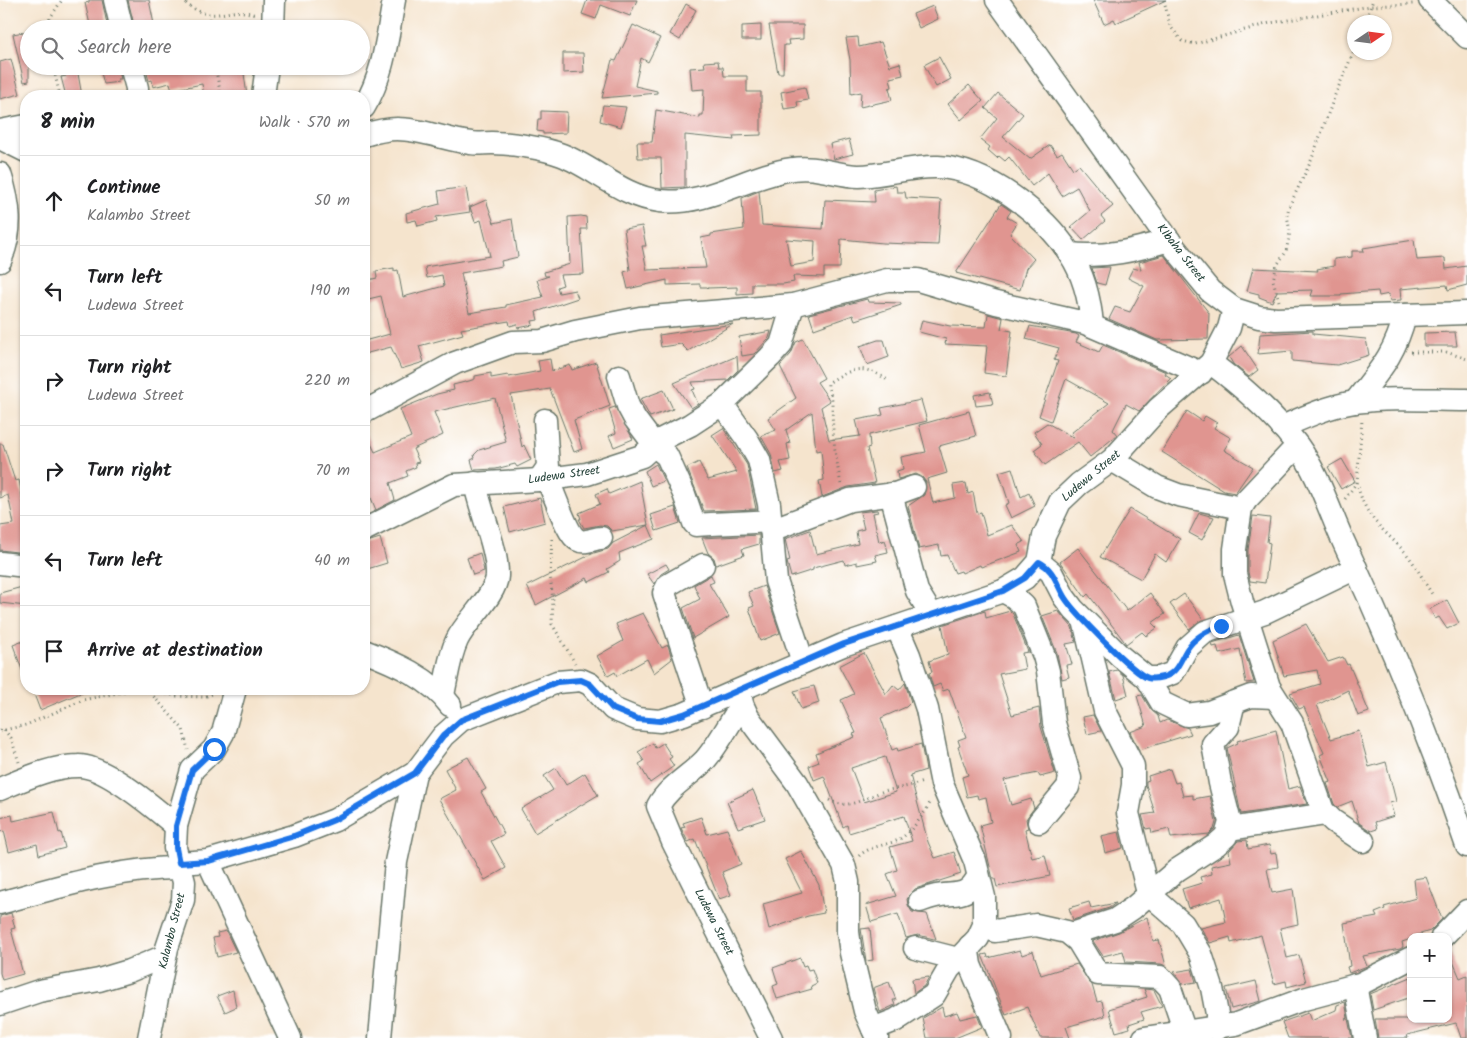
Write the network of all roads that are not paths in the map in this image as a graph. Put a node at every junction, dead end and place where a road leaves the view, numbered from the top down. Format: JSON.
{"nodes":[{"id":1,"x":115,"y":0,"type":"edge"},
{"id":2,"x":274,"y":0,"type":"edge"},
{"id":3,"x":394,"y":0,"type":"edge"},
{"id":4,"x":998,"y":0,"type":"edge"},
{"id":5,"x":1432,"y":2,"type":"edge"},
{"id":6,"x":120,"y":20,"type":"edge"},
{"id":7,"x":274,"y":20,"type":"edge"},
{"id":8,"x":1467,"y":37,"type":"edge"},
{"id":9,"x":134,"y":75,"type":"edge"},
{"id":10,"x":266,"y":75,"type":"edge"},
{"id":11,"x":138,"y":90,"type":"edge"},
{"id":12,"x":264,"y":90,"type":"edge"},
{"id":13,"x":370,"y":97,"type":"edge"},
{"id":14,"x":20,"y":127,"type":"edge"},
{"id":15,"x":0,"y":131,"type":"edge"},
{"id":16,"x":370,"y":134,"type":"edge"},
{"id":17,"x":0,"y":138,"type":"edge"},
{"id":18,"x":20,"y":147,"type":"edge"},
{"id":19,"x":0,"y":174,"type":"edge"},
{"id":20,"x":1170,"y":240,"type":"junction"},
{"id":21,"x":1070,"y":254,"type":"junction"},
{"id":22,"x":0,"y":261,"type":"edge"},
{"id":23,"x":793,"y":304,"type":"junction"},
{"id":24,"x":1234,"y":309,"type":"junction"},
{"id":25,"x":1467,"y":313,"type":"edge"},
{"id":26,"x":1405,"y":315,"type":"junction"},
{"id":27,"x":1092,"y":325,"type":"junction"},
{"id":28,"x":1206,"y":368,"type":"junction"},
{"id":29,"x":619,"y":376,"type":"dead end"},
{"id":30,"x":1467,"y":400,"type":"edge"},
{"id":31,"x":1359,"y":402,"type":"junction"},
{"id":32,"x":722,"y":404,"type":"junction"},
{"id":33,"x":370,"y":409,"type":"edge"},
{"id":34,"x":545,"y":420,"type":"dead end"},
{"id":35,"x":1282,"y":428,"type":"junction"},
{"id":36,"x":655,"y":443,"type":"junction"},
{"id":37,"x":1297,"y":446,"type":"junction"},
{"id":38,"x":1112,"y":460,"type":"junction"},
{"id":39,"x":543,"y":480,"type":"junction"},
{"id":40,"x":475,"y":483,"type":"junction"},
{"id":41,"x":914,"y":487,"type":"dead end"},
{"id":42,"x":891,"y":494,"type":"junction"},
{"id":43,"x":1241,"y":508,"type":"junction"},
{"id":44,"x":771,"y":526,"type":"junction"},
{"id":45,"x":370,"y":527,"type":"edge"},
{"id":46,"x":602,"y":538,"type":"dead end"},
{"id":47,"x":1039,"y":562,"type":"junction"},
{"id":48,"x":0,"y":563,"type":"edge"},
{"id":49,"x":20,"y":565,"type":"edge"},
{"id":50,"x":703,"y":565,"type":"dead end"},
{"id":51,"x":1356,"y":568,"type":"junction"},
{"id":52,"x":1003,"y":591,"type":"junction"},
{"id":53,"x":931,"y":614,"type":"junction"},
{"id":54,"x":1248,"y":618,"type":"junction"},
{"id":55,"x":1084,"y":620,"type":"junction"},
{"id":56,"x":897,"y":627,"type":"junction"},
{"id":57,"x":370,"y":654,"type":"edge"},
{"id":58,"x":803,"y":662,"type":"junction"},
{"id":59,"x":1146,"y":678,"type":"junction"},
{"id":60,"x":227,"y":695,"type":"edge"},
{"id":61,"x":443,"y":695,"type":"junction"},
{"id":62,"x":741,"y":697,"type":"junction"},
{"id":63,"x":1274,"y":697,"type":"junction"},
{"id":64,"x":1234,"y":702,"type":"junction"},
{"id":65,"x":702,"y":706,"type":"junction"},
{"id":66,"x":461,"y":720,"type":"junction"},
{"id":67,"x":415,"y":773,"type":"junction"},
{"id":68,"x":0,"y":789,"type":"edge"},
{"id":69,"x":1326,"y":814,"type":"junction"},
{"id":70,"x":1039,"y":822,"type":"dead end"},
{"id":71,"x":176,"y":826,"type":"junction"},
{"id":72,"x":1230,"y":829,"type":"junction"},
{"id":73,"x":1362,"y":840,"type":"dead end"},
{"id":74,"x":1467,"y":846,"type":"edge"},
{"id":75,"x":208,"y":861,"type":"junction"},
{"id":76,"x":180,"y":866,"type":"junction"},
{"id":77,"x":978,"y":877,"type":"junction"},
{"id":78,"x":1148,"y":893,"type":"junction"},
{"id":79,"x":920,"y":901,"type":"dead end"},
{"id":80,"x":0,"y":903,"type":"edge"},
{"id":81,"x":1467,"y":911,"type":"edge"},
{"id":82,"x":984,"y":925,"type":"junction"},
{"id":83,"x":1446,"y":933,"type":"edge"},
{"id":84,"x":1072,"y":934,"type":"junction"},
{"id":85,"x":915,"y":948,"type":"dead end"},
{"id":86,"x":964,"y":953,"type":"junction"},
{"id":87,"x":165,"y":956,"type":"junction"},
{"id":88,"x":1407,"y":960,"type":"edge"},
{"id":89,"x":1355,"y":986,"type":"junction"},
{"id":90,"x":0,"y":1004,"type":"edge"},
{"id":91,"x":1201,"y":1032,"type":"edge"},
{"id":92,"x":875,"y":1033,"type":"edge"},
{"id":93,"x":149,"y":1038,"type":"edge"},
{"id":94,"x":290,"y":1038,"type":"edge"},
{"id":95,"x":380,"y":1038,"type":"edge"},
{"id":96,"x":772,"y":1038,"type":"edge"},
{"id":97,"x":1001,"y":1038,"type":"edge"},
{"id":98,"x":1144,"y":1038,"type":"edge"},
{"id":99,"x":1365,"y":1038,"type":"edge"}],
"edges":[{"from":1,"to":6,"type":"street"},
{"from":2,"to":7,"type":"street"},
{"from":3,"to":13,"type":"street"},
{"from":4,"to":20,"type":"street","name":"KIbaha Street"},
{"from":5,"to":8,"type":"street"},
{"from":9,"to":11,"type":"street"},
{"from":10,"to":12,"type":"street"},
{"from":14,"to":15,"type":"street"},
{"from":16,"to":21,"type":"street"},
{"from":17,"to":18,"type":"street"},
{"from":19,"to":22,"type":"street"},
{"from":20,"to":21,"type":"street"},
{"from":20,"to":24,"type":"street","name":"KIbaha Street"},
{"from":21,"to":27,"type":"street"},
{"from":23,"to":27,"type":"street"},
{"from":23,"to":32,"type":"street","name":"Ludewa Street"},
{"from":23,"to":33,"type":"street"},
{"from":24,"to":26,"type":"street","name":"KIbaha Street"},
{"from":24,"to":28,"type":"street","name":"Ludewa Street"},
{"from":25,"to":26,"type":"street","name":"KIbaha Street"},
{"from":26,"to":31,"type":"street"},
{"from":27,"to":28,"type":"street"},
{"from":28,"to":35,"type":"street"},
{"from":28,"to":38,"type":"street","name":"Ludewa Street"},
{"from":29,"to":36,"type":"street"},
{"from":30,"to":31,"type":"street"},
{"from":31,"to":35,"type":"street"},
{"from":32,"to":36,"type":"street","name":"Ludewa Street"},
{"from":32,"to":44,"type":"street"},
{"from":34,"to":39,"type":"street"},
{"from":35,"to":37,"type":"street"},
{"from":36,"to":39,"type":"street","name":"Ludewa Street"},
{"from":36,"to":44,"type":"street"},
{"from":37,"to":43,"type":"street"},
{"from":37,"to":51,"type":"street"},
{"from":38,"to":43,"type":"street"},
{"from":38,"to":47,"type":"street","name":"Ludewa Street"},
{"from":39,"to":40,"type":"street","name":"Ludewa Street"},
{"from":39,"to":46,"type":"street"},
{"from":40,"to":45,"type":"street","name":"Ludewa Street"},
{"from":40,"to":61,"type":"street"},
{"from":41,"to":42,"type":"street"},
{"from":42,"to":44,"type":"street"},
{"from":42,"to":53,"type":"street"},
{"from":43,"to":54,"type":"street"},
{"from":44,"to":58,"type":"street"},
{"from":47,"to":52,"type":"street"},
{"from":47,"to":55,"type":"street"},
{"from":48,"to":49,"type":"street"},
{"from":50,"to":65,"type":"street"},
{"from":51,"to":54,"type":"street"},
{"from":51,"to":74,"type":"street"},
{"from":52,"to":53,"type":"street"},
{"from":52,"to":70,"type":"street"},
{"from":53,"to":56,"type":"street"},
{"from":54,"to":59,"type":"street"},
{"from":54,"to":63,"type":"street"},
{"from":55,"to":59,"type":"street"},
{"from":55,"to":78,"type":"street"},
{"from":56,"to":58,"type":"street"},
{"from":56,"to":77,"type":"street"},
{"from":57,"to":61,"type":"street"},
{"from":58,"to":62,"type":"street"},
{"from":59,"to":64,"type":"street"},
{"from":60,"to":71,"type":"street","name":"Kalambo Street"},
{"from":61,"to":66,"type":"street"},
{"from":62,"to":65,"type":"street"},
{"from":62,"to":92,"type":"street"},
{"from":62,"to":96,"type":"street","name":"Ludewa Street"},
{"from":63,"to":64,"type":"street"},
{"from":63,"to":69,"type":"street"},
{"from":64,"to":72,"type":"street"},
{"from":65,"to":66,"type":"street"},
{"from":66,"to":67,"type":"street"},
{"from":67,"to":75,"type":"street"},
{"from":67,"to":95,"type":"street"},
{"from":68,"to":71,"type":"street"},
{"from":69,"to":72,"type":"street"},
{"from":69,"to":73,"type":"street"},
{"from":71,"to":76,"type":"street","name":"Kalambo Street"},
{"from":72,"to":78,"type":"street"},
{"from":75,"to":76,"type":"street"},
{"from":75,"to":94,"type":"street"},
{"from":76,"to":80,"type":"street"},
{"from":76,"to":87,"type":"street","name":"Kalambo Street"},
{"from":77,"to":79,"type":"street"},
{"from":77,"to":82,"type":"street"},
{"from":78,"to":84,"type":"street"},
{"from":78,"to":91,"type":"street"},
{"from":81,"to":83,"type":"street"},
{"from":82,"to":84,"type":"street"},
{"from":82,"to":86,"type":"street"},
{"from":84,"to":91,"type":"street"},
{"from":85,"to":86,"type":"street"},
{"from":86,"to":92,"type":"street"},
{"from":86,"to":97,"type":"street"},
{"from":87,"to":90,"type":"street"},
{"from":87,"to":93,"type":"street","name":"Kalambo Street"},
{"from":88,"to":89,"type":"street"},
{"from":89,"to":91,"type":"street"},
{"from":89,"to":99,"type":"street"},
{"from":91,"to":98,"type":"street"}]}
